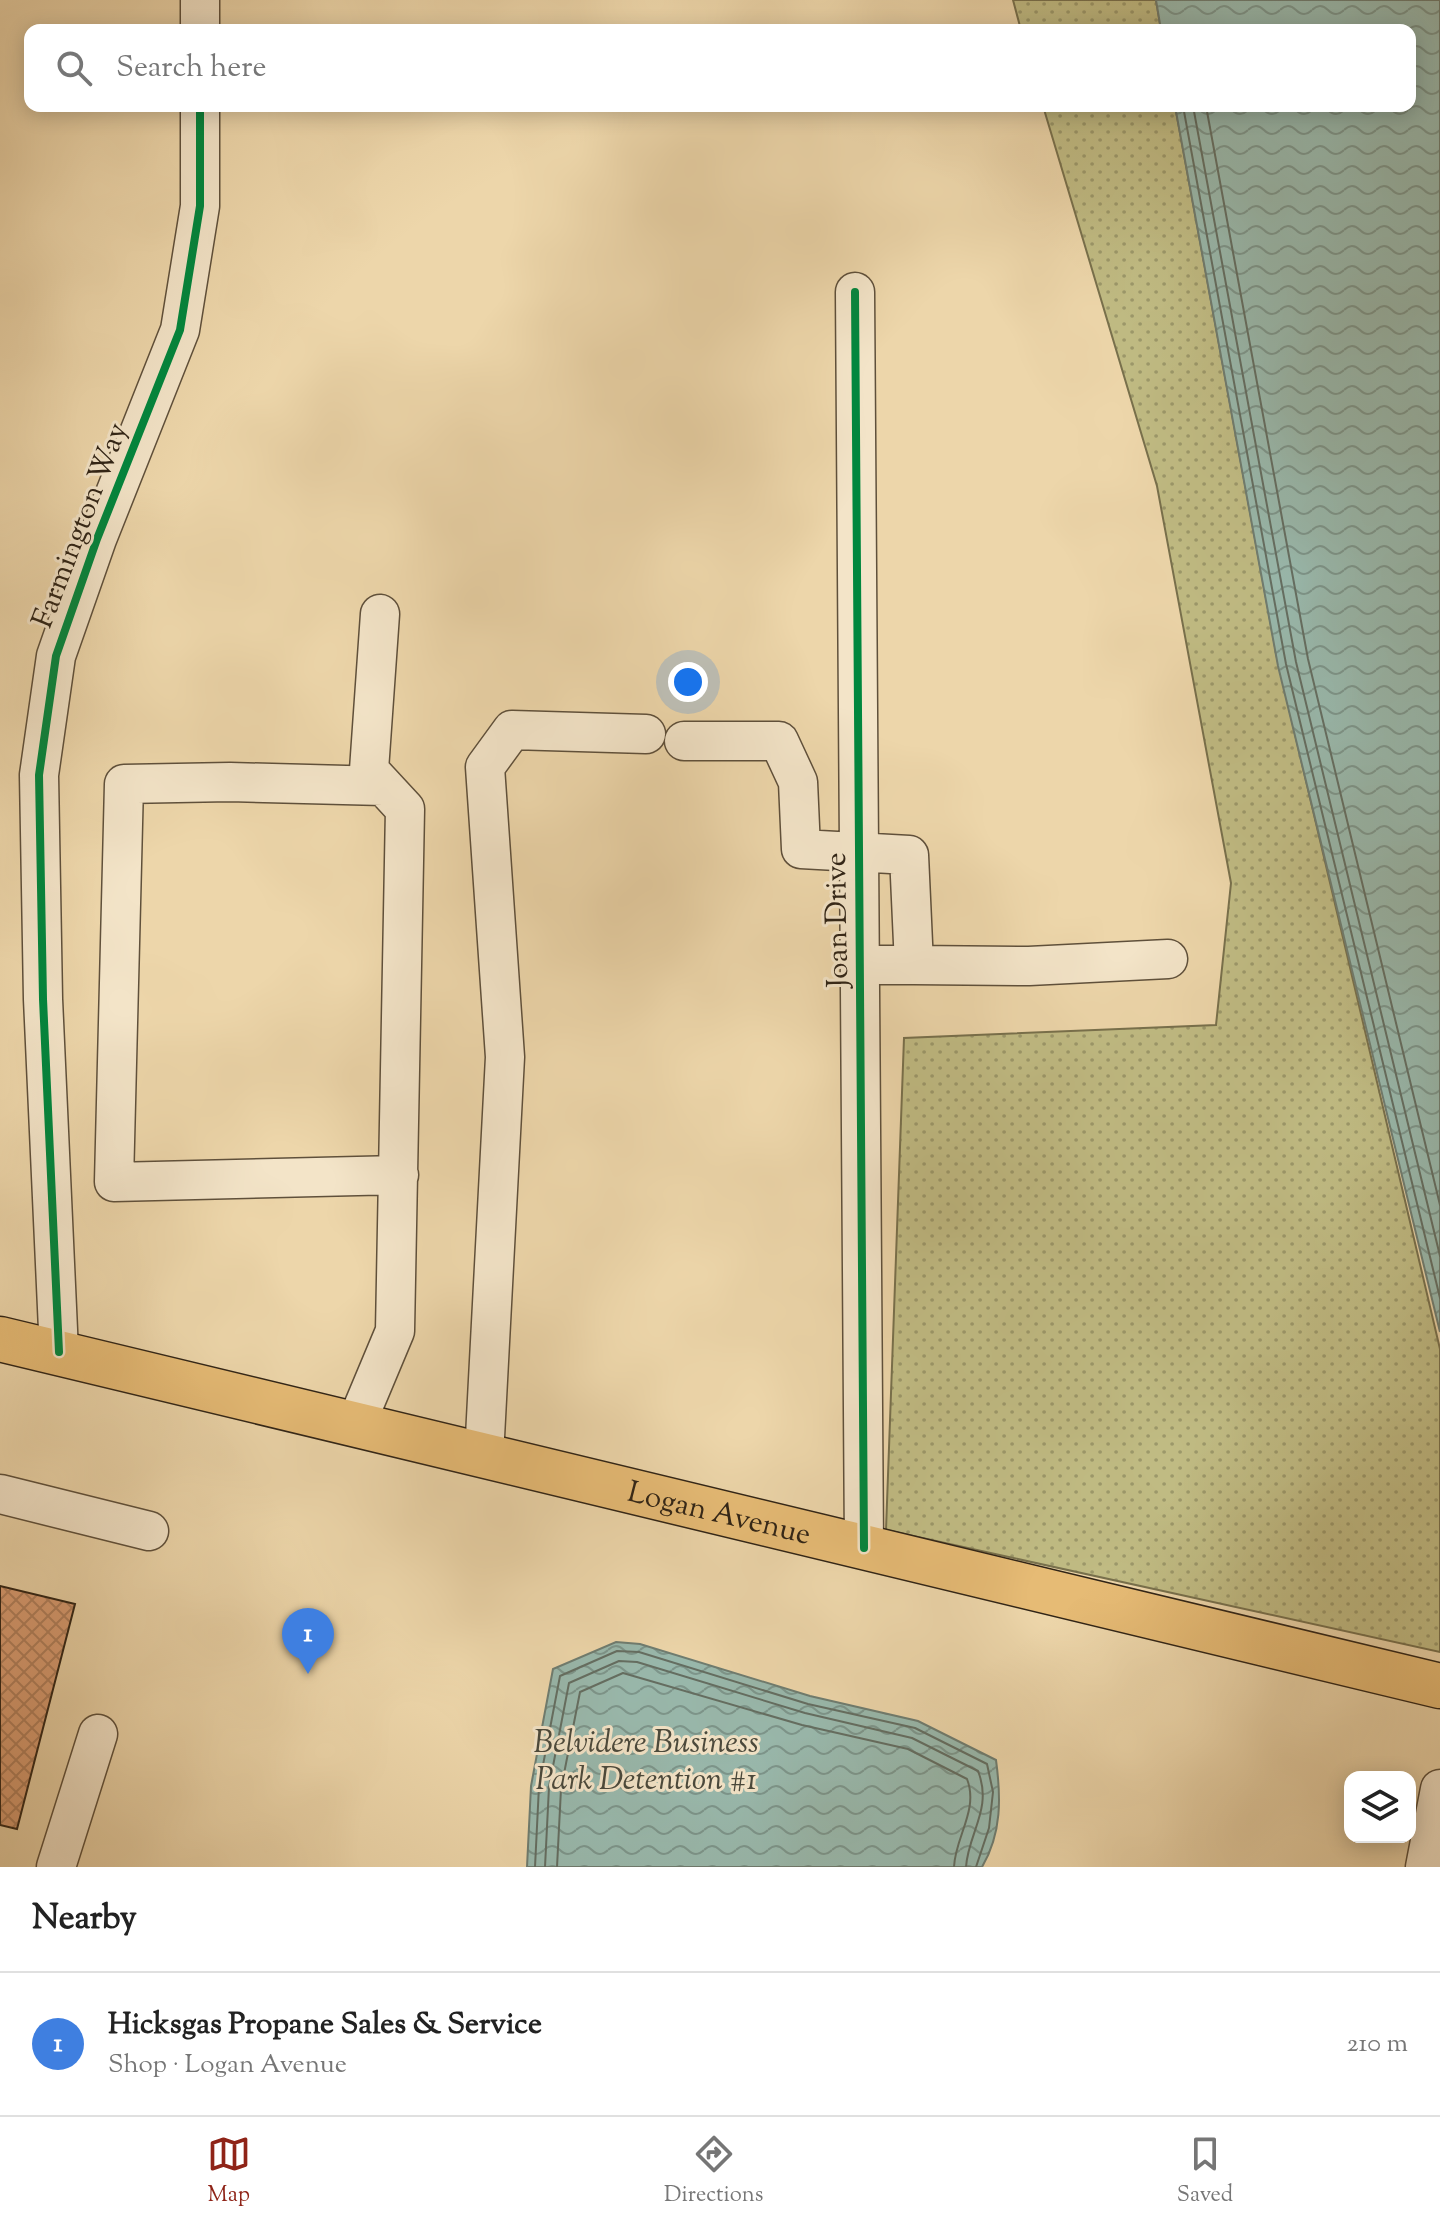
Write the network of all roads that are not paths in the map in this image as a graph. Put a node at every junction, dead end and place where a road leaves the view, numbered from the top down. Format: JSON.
{"nodes":[{"id":1,"x":200,"y":0,"type":"edge"},
{"id":2,"x":200,"y":24,"type":"edge"},
{"id":3,"x":200,"y":112,"type":"edge"},
{"id":4,"x":855,"y":292,"type":"dead end"},
{"id":5,"x":380,"y":614,"type":"dead end"},
{"id":6,"x":646,"y":734,"type":"dead end"},
{"id":7,"x":684,"y":741,"type":"dead end"},
{"id":8,"x":383,"y":786,"type":"junction"},
{"id":9,"x":860,"y":850,"type":"junction"},
{"id":10,"x":1168,"y":959,"type":"dead end"},
{"id":11,"x":861,"y":965,"type":"junction"},
{"id":12,"x":914,"y":965,"type":"junction"},
{"id":13,"x":399,"y":1175,"type":"junction"},
{"id":14,"x":0,"y":1339,"type":"edge"},
{"id":15,"x":59,"y":1352,"type":"junction"},
{"id":16,"x":356,"y":1424,"type":"junction"},
{"id":17,"x":484,"y":1456,"type":"junction"},
{"id":18,"x":0,"y":1494,"type":"edge"},
{"id":19,"x":149,"y":1531,"type":"dead end"},
{"id":20,"x":864,"y":1548,"type":"junction"},
{"id":21,"x":1440,"y":1686,"type":"edge"},
{"id":22,"x":98,"y":1734,"type":"dead end"},
{"id":23,"x":1440,"y":1789,"type":"edge"},
{"id":24,"x":56,"y":1867,"type":"edge"},
{"id":25,"x":1425,"y":1867,"type":"edge"}],
"edges":[{"from":1,"to":2,"type":"street"},
{"from":3,"to":15,"type":"street","name":"Farmington Way"},
{"from":4,"to":9,"type":"street","name":"Joan Drive"},
{"from":5,"to":8,"type":"street"},
{"from":6,"to":17,"type":"street"},
{"from":7,"to":9,"type":"street"},
{"from":8,"to":13,"type":"street"},
{"from":8,"to":13,"type":"street"},
{"from":9,"to":11,"type":"street","name":"Joan Drive"},
{"from":9,"to":12,"type":"street"},
{"from":10,"to":12,"type":"street"},
{"from":11,"to":12,"type":"street"},
{"from":11,"to":20,"type":"street","name":"Joan Drive"},
{"from":13,"to":16,"type":"street"},
{"from":14,"to":15,"type":"main road","name":"Logan Avenue"},
{"from":15,"to":16,"type":"main road","name":"Logan Avenue"},
{"from":16,"to":17,"type":"main road","name":"Logan Avenue"},
{"from":17,"to":20,"type":"main road","name":"Logan Avenue"},
{"from":18,"to":19,"type":"street"},
{"from":20,"to":21,"type":"main road","name":"Logan Avenue"},
{"from":22,"to":24,"type":"street"},
{"from":23,"to":25,"type":"street"}]}
